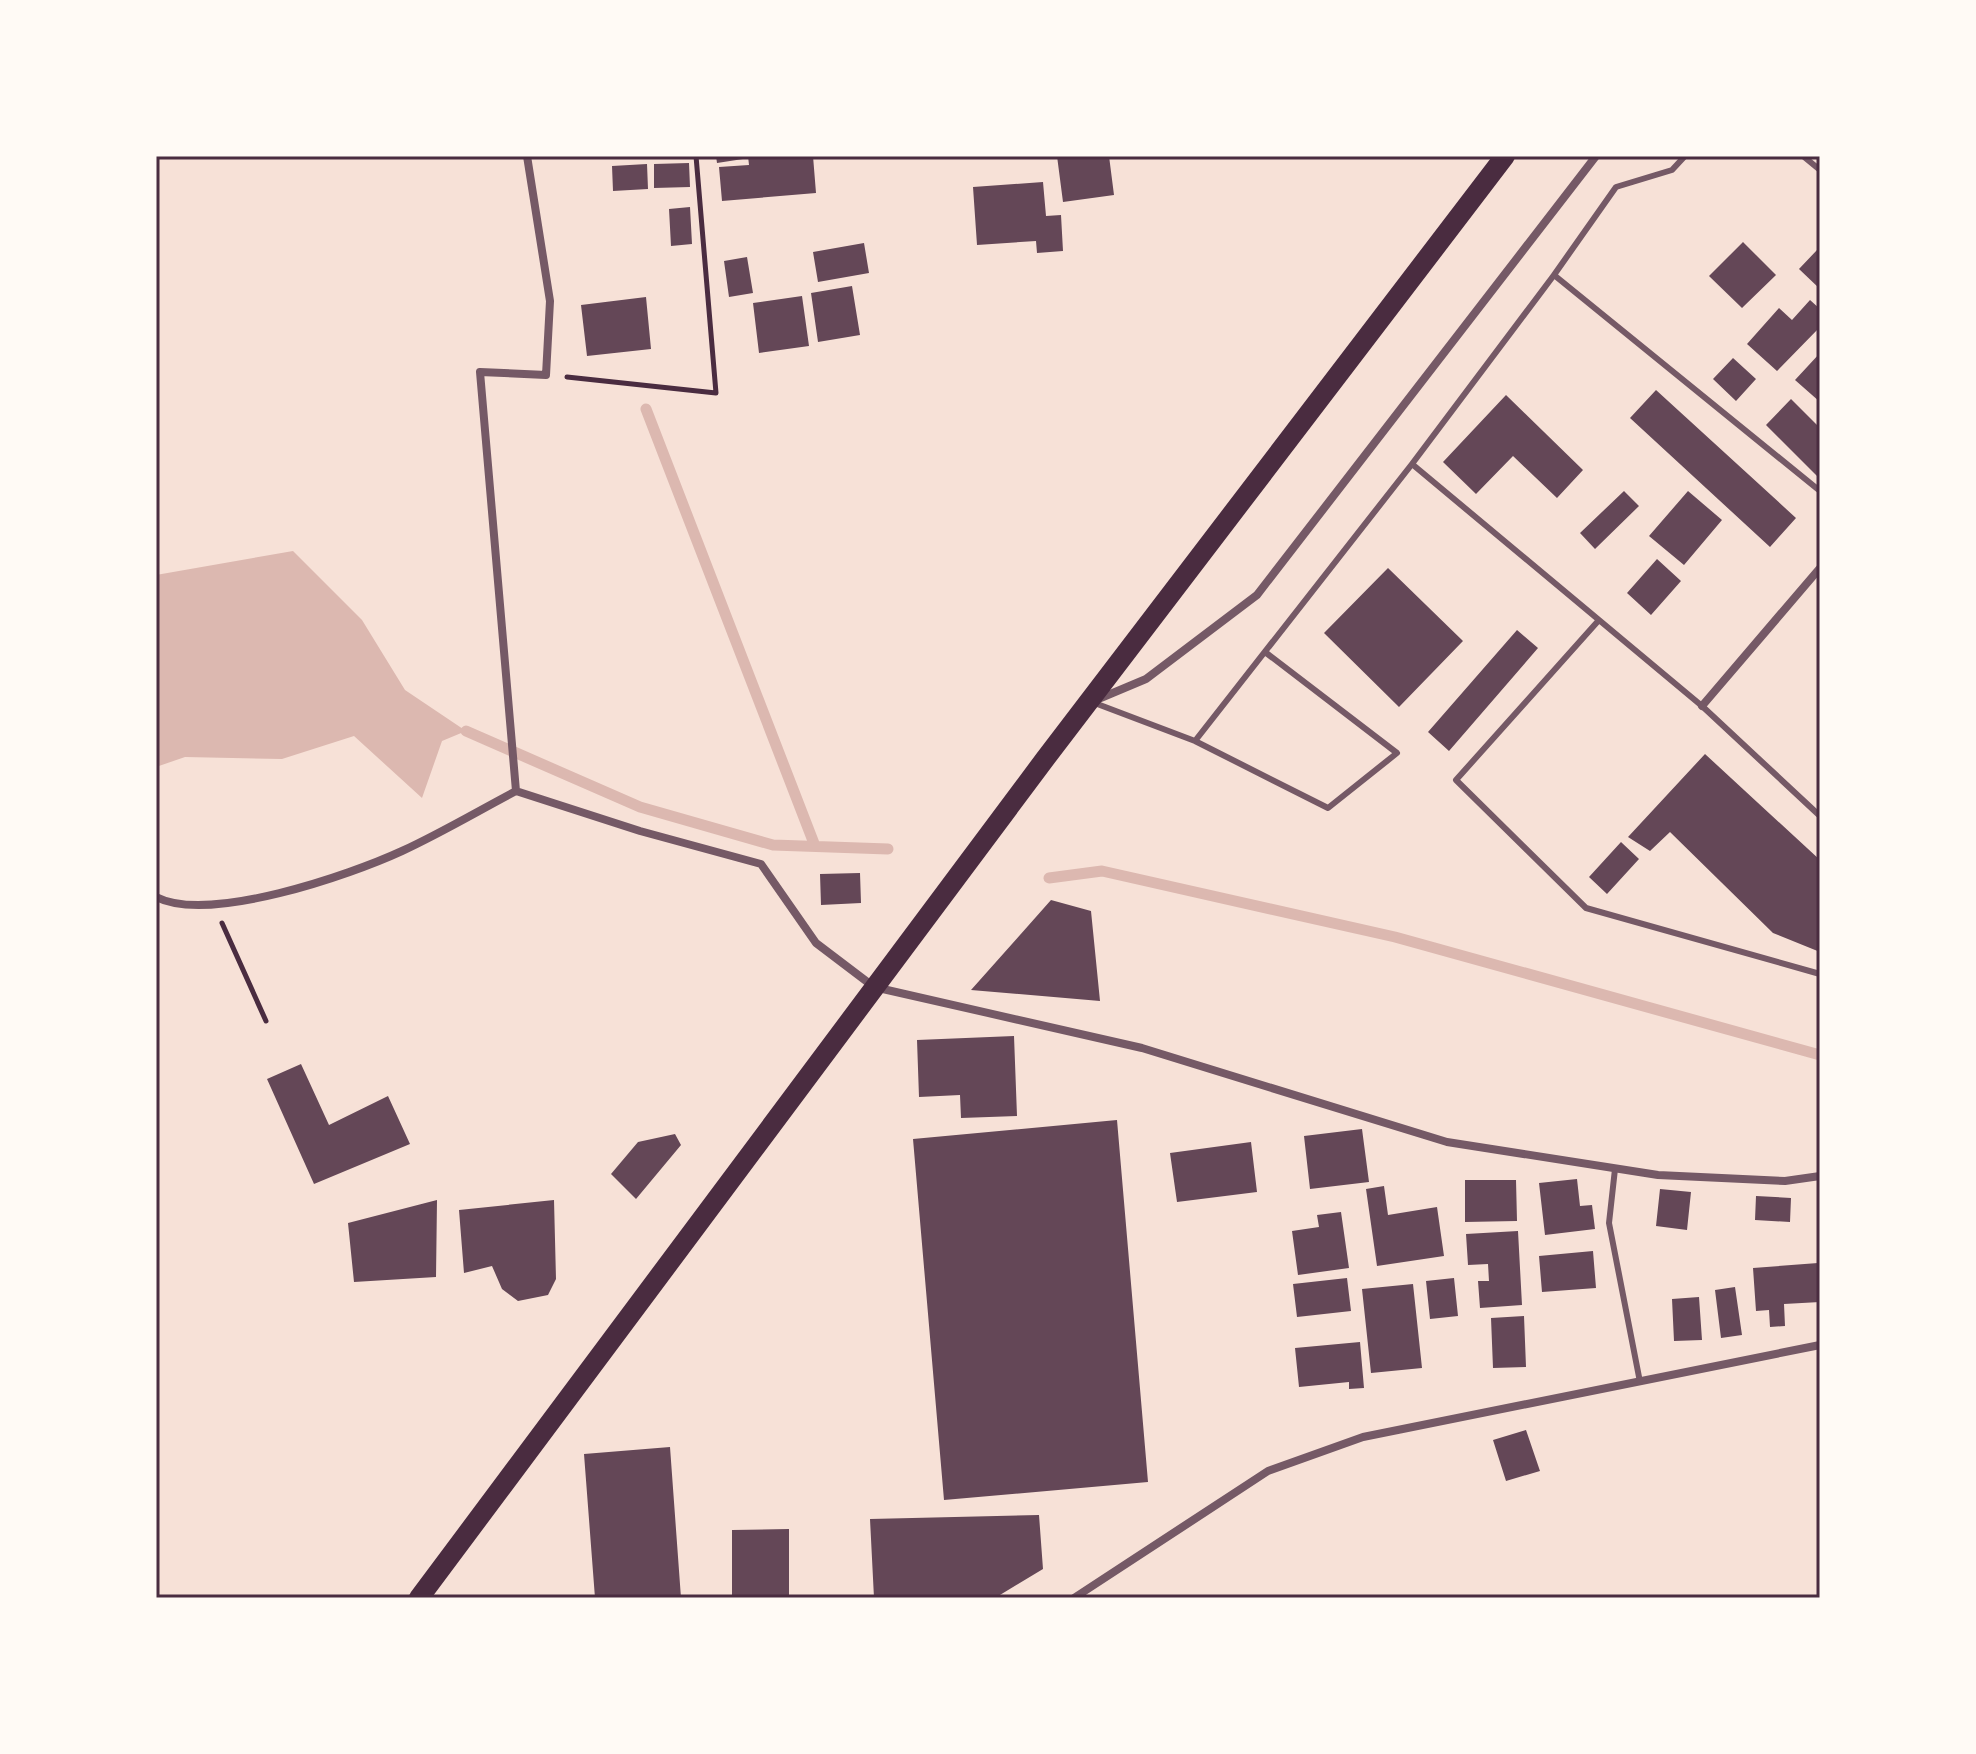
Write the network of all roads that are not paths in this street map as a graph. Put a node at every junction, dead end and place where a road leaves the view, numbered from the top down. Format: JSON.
{"nodes":[{"id":1,"x":527,"y":156,"type":"edge"},
{"id":2,"x":1505,"y":156,"type":"edge"},
{"id":3,"x":1596,"y":156,"type":"edge"},
{"id":4,"x":1685,"y":156,"type":"edge"},
{"id":5,"x":1803,"y":156,"type":"edge"},
{"id":6,"x":1820,"y":170,"type":"edge"},
{"id":7,"x":1554,"y":275,"type":"junction"},
{"id":8,"x":1412,"y":464,"type":"junction"},
{"id":9,"x":1820,"y":491,"type":"edge"},
{"id":10,"x":1820,"y":568,"type":"edge"},
{"id":11,"x":1599,"y":620,"type":"junction"},
{"id":12,"x":1265,"y":652,"type":"junction"},
{"id":13,"x":1092,"y":702,"type":"junction"},
{"id":14,"x":1702,"y":706,"type":"junction"},
{"id":15,"x":1195,"y":741,"type":"junction"},
{"id":16,"x":516,"y":791,"type":"junction"},
{"id":17,"x":1820,"y":816,"type":"edge"},
{"id":18,"x":156,"y":897,"type":"edge"},
{"id":19,"x":1820,"y":974,"type":"edge"},
{"id":20,"x":874,"y":987,"type":"junction"},
{"id":21,"x":1615,"y":1169,"type":"junction"},
{"id":22,"x":1820,"y":1176,"type":"edge"},
{"id":23,"x":1820,"y":1345,"type":"edge"},
{"id":24,"x":1640,"y":1382,"type":"junction"},
{"id":25,"x":419,"y":1598,"type":"edge"},
{"id":26,"x":1074,"y":1598,"type":"edge"}],
"edges":[{"from":1,"to":16,"type":"street"},
{"from":2,"to":13,"type":"main road"},
{"from":3,"to":13,"type":"street"},
{"from":4,"to":7,"type":"lane"},
{"from":5,"to":6,"type":"lane"},
{"from":7,"to":8,"type":"lane"},
{"from":7,"to":9,"type":"lane"},
{"from":8,"to":11,"type":"lane"},
{"from":8,"to":12,"type":"lane"},
{"from":10,"to":14,"type":"street"},
{"from":11,"to":14,"type":"lane"},
{"from":11,"to":19,"type":"lane"},
{"from":12,"to":15,"type":"lane"},
{"from":12,"to":15,"type":"lane"},
{"from":13,"to":15,"type":"lane"},
{"from":13,"to":20,"type":"main road"},
{"from":14,"to":17,"type":"lane"},
{"from":16,"to":18,"type":"street"},
{"from":16,"to":20,"type":"street"},
{"from":20,"to":21,"type":"street"},
{"from":20,"to":25,"type":"main road"},
{"from":21,"to":22,"type":"street"},
{"from":21,"to":24,"type":"lane"},
{"from":23,"to":24,"type":"street"},
{"from":24,"to":26,"type":"street"}]}
